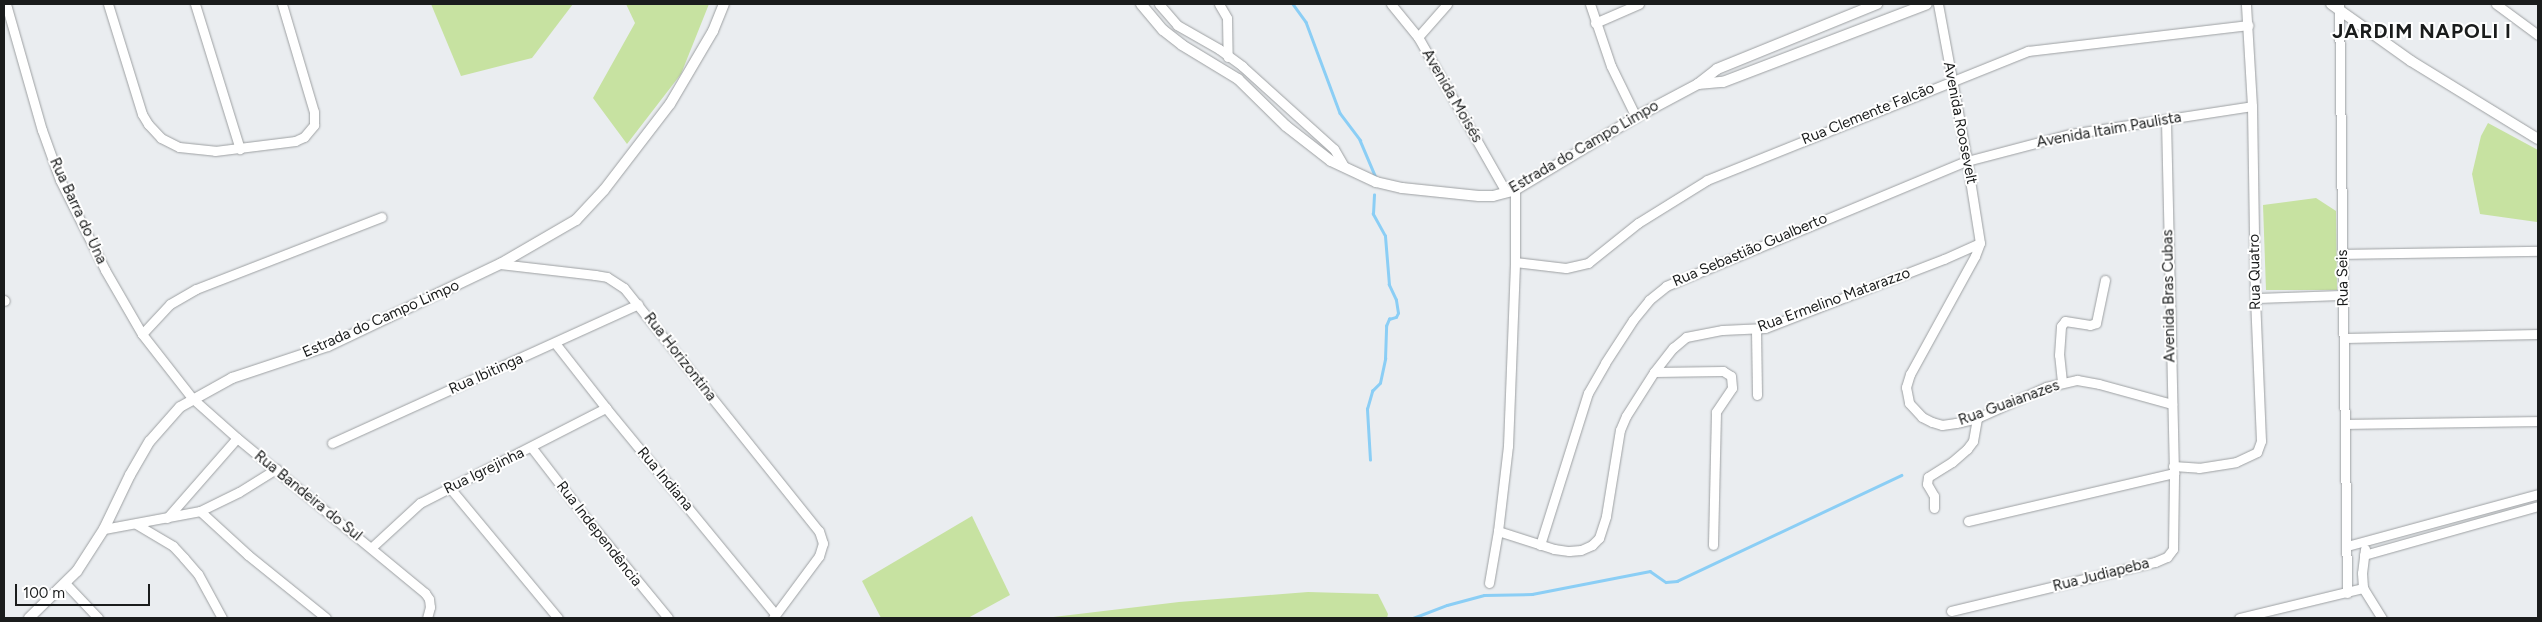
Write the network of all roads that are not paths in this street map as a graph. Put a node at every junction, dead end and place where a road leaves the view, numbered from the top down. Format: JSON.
{"nodes":[{"id":1,"x":6,"y":4,"type":"edge"},
{"id":2,"x":108,"y":4,"type":"edge"},
{"id":3,"x":195,"y":4,"type":"edge"},
{"id":4,"x":282,"y":4,"type":"edge"},
{"id":5,"x":724,"y":4,"type":"edge"},
{"id":6,"x":1141,"y":4,"type":"edge"},
{"id":7,"x":1159,"y":4,"type":"edge"},
{"id":8,"x":1219,"y":4,"type":"edge"},
{"id":9,"x":1391,"y":4,"type":"edge"},
{"id":10,"x":1447,"y":4,"type":"edge"},
{"id":11,"x":1590,"y":4,"type":"edge"},
{"id":12,"x":1640,"y":4,"type":"edge"},
{"id":13,"x":1877,"y":4,"type":"edge"},
{"id":14,"x":1927,"y":4,"type":"edge"},
{"id":15,"x":1938,"y":4,"type":"edge"},
{"id":16,"x":2246,"y":4,"type":"edge"},
{"id":17,"x":2496,"y":4,"type":"edge"},
{"id":18,"x":2336,"y":6,"type":"edge"},
{"id":19,"x":2509,"y":8,"type":"edge"},
{"id":20,"x":1595,"y":23,"type":"junction"},
{"id":21,"x":2248,"y":25,"type":"junction"},
{"id":22,"x":2538,"y":34,"type":"edge"},
{"id":23,"x":1418,"y":37,"type":"junction"},
{"id":24,"x":1228,"y":57,"type":"junction"},
{"id":25,"x":1951,"y":81,"type":"junction"},
{"id":26,"x":1698,"y":84,"type":"junction"},
{"id":27,"x":2252,"y":106,"type":"junction"},
{"id":28,"x":1636,"y":116,"type":"junction"},
{"id":29,"x":2166,"y":119,"type":"junction"},
{"id":30,"x":2538,"y":139,"type":"edge"},
{"id":31,"x":240,"y":149,"type":"junction"},
{"id":32,"x":1967,"y":161,"type":"junction"},
{"id":33,"x":1344,"y":166,"type":"junction"},
{"id":34,"x":1510,"y":191,"type":"junction"},
{"id":35,"x":382,"y":217,"type":"dead end"},
{"id":36,"x":1980,"y":243,"type":"junction"},
{"id":37,"x":2538,"y":250,"type":"edge"},
{"id":38,"x":2342,"y":254,"type":"junction"},
{"id":39,"x":1515,"y":262,"type":"junction"},
{"id":40,"x":500,"y":264,"type":"junction"},
{"id":41,"x":2105,"y":280,"type":"dead end"},
{"id":42,"x":2343,"y":295,"type":"junction"},
{"id":43,"x":2255,"y":298,"type":"junction"},
{"id":44,"x":638,"y":304,"type":"junction"},
{"id":45,"x":1756,"y":330,"type":"junction"},
{"id":46,"x":142,"y":334,"type":"junction"},
{"id":47,"x":2538,"y":334,"type":"edge"},
{"id":48,"x":2345,"y":338,"type":"junction"},
{"id":49,"x":555,"y":343,"type":"junction"},
{"id":50,"x":1654,"y":372,"type":"junction"},
{"id":51,"x":2062,"y":382,"type":"junction"},
{"id":52,"x":1757,"y":395,"type":"dead end"},
{"id":53,"x":192,"y":398,"type":"junction"},
{"id":54,"x":2172,"y":404,"type":"junction"},
{"id":55,"x":606,"y":408,"type":"junction"},
{"id":56,"x":1977,"y":418,"type":"junction"},
{"id":57,"x":2538,"y":421,"type":"edge"},
{"id":58,"x":2346,"y":424,"type":"junction"},
{"id":59,"x":237,"y":438,"type":"junction"},
{"id":60,"x":332,"y":443,"type":"dead end"},
{"id":61,"x":532,"y":448,"type":"junction"},
{"id":62,"x":276,"y":469,"type":"junction"},
{"id":63,"x":2173,"y":470,"type":"junction"},
{"id":64,"x":450,"y":488,"type":"junction"},
{"id":65,"x":2538,"y":494,"type":"edge"},
{"id":66,"x":2538,"y":506,"type":"edge"},
{"id":67,"x":1934,"y":508,"type":"dead end"},
{"id":68,"x":200,"y":511,"type":"junction"},
{"id":69,"x":167,"y":518,"type":"junction"},
{"id":70,"x":1968,"y":521,"type":"dead end"},
{"id":71,"x":136,"y":524,"type":"junction"},
{"id":72,"x":104,"y":529,"type":"junction"},
{"id":73,"x":1498,"y":531,"type":"junction"},
{"id":74,"x":2366,"y":542,"type":"junction"},
{"id":75,"x":1540,"y":545,"type":"junction"},
{"id":76,"x":1713,"y":545,"type":"dead end"},
{"id":77,"x":2347,"y":546,"type":"junction"},
{"id":78,"x":371,"y":548,"type":"junction"},
{"id":79,"x":2364,"y":555,"type":"junction"},
{"id":80,"x":1488,"y":583,"type":"dead end"},
{"id":81,"x":66,"y":584,"type":"junction"},
{"id":82,"x":2363,"y":588,"type":"junction"},
{"id":83,"x":2347,"y":592,"type":"junction"},
{"id":84,"x":1951,"y":611,"type":"dead end"},
{"id":85,"x":774,"y":616,"type":"edge"},
{"id":86,"x":29,"y":618,"type":"edge"},
{"id":87,"x":98,"y":618,"type":"edge"},
{"id":88,"x":222,"y":618,"type":"edge"},
{"id":89,"x":326,"y":618,"type":"edge"},
{"id":90,"x":427,"y":618,"type":"edge"},
{"id":91,"x":558,"y":618,"type":"edge"},
{"id":92,"x":668,"y":618,"type":"edge"},
{"id":93,"x":2239,"y":618,"type":"edge"},
{"id":94,"x":2382,"y":618,"type":"edge"}],
"edges":[{"from":1,"to":46,"type":"street","name":"Rua Barra do Una"},
{"from":2,"to":31,"type":"street"},
{"from":3,"to":31,"type":"street"},
{"from":4,"to":31,"type":"street"},
{"from":5,"to":40,"type":"street","name":"Estrada do Campo Limpo"},
{"from":6,"to":33,"type":"street","name":"Estrada do Campo Limpo"},
{"from":7,"to":24,"type":"street"},
{"from":8,"to":24,"type":"street"},
{"from":9,"to":23,"type":"street","name":"Avenida Moisés"},
{"from":10,"to":23,"type":"street"},
{"from":11,"to":20,"type":"street"},
{"from":12,"to":20,"type":"street"},
{"from":13,"to":26,"type":"street","name":"Estrada do Campo Limpo"},
{"from":14,"to":26,"type":"street","name":"Estrada do Campo Limpo"},
{"from":15,"to":25,"type":"street","name":"Avenida Roosevelt"},
{"from":16,"to":21,"type":"street","name":"Rua Quatro"},
{"from":17,"to":19,"type":"street"},
{"from":18,"to":30,"type":"street"},
{"from":18,"to":38,"type":"street","name":"Rua Seis"},
{"from":19,"to":22,"type":"street"},
{"from":20,"to":28,"type":"street"},
{"from":21,"to":25,"type":"street","name":"Rua Clemente Falcão"},
{"from":21,"to":27,"type":"street","name":"Rua Quatro"},
{"from":23,"to":34,"type":"street","name":"Avenida Moisés"},
{"from":24,"to":33,"type":"street"},
{"from":25,"to":32,"type":"street","name":"Avenida Roosevelt"},
{"from":25,"to":39,"type":"street","name":"Rua Clemente Falcão"},
{"from":26,"to":28,"type":"street","name":"Estrada do Campo Limpo"},
{"from":27,"to":29,"type":"street","name":"Avenida Itaim Paulista"},
{"from":27,"to":43,"type":"street","name":"Rua Quatro"},
{"from":28,"to":34,"type":"street","name":"Estrada do Campo Limpo"},
{"from":29,"to":32,"type":"street","name":"Avenida Itaim Paulista"},
{"from":29,"to":54,"type":"street","name":"Avenida Bras Cubas"},
{"from":32,"to":36,"type":"street","name":"Avenida Roosevelt"},
{"from":32,"to":75,"type":"street","name":"Rua Sebastião Gualberto"},
{"from":33,"to":34,"type":"street","name":"Estrada do Campo Limpo"},
{"from":34,"to":39,"type":"street"},
{"from":35,"to":46,"type":"street"},
{"from":36,"to":45,"type":"street","name":"Rua Ermelino Matarazzo"},
{"from":36,"to":56,"type":"street","name":"Rua Guaianazes"},
{"from":37,"to":38,"type":"street"},
{"from":38,"to":42,"type":"street","name":"Rua Seis"},
{"from":39,"to":73,"type":"street"},
{"from":40,"to":44,"type":"street","name":"Rua Horizontina"},
{"from":40,"to":53,"type":"street","name":"Estrada do Campo Limpo"},
{"from":41,"to":51,"type":"street"},
{"from":42,"to":43,"type":"street"},
{"from":42,"to":48,"type":"street","name":"Rua Seis"},
{"from":43,"to":63,"type":"street","name":"Rua Quatro"},
{"from":44,"to":49,"type":"street","name":"Rua Ibitinga"},
{"from":44,"to":85,"type":"street","name":"Rua Horizontina"},
{"from":45,"to":50,"type":"street","name":"Rua Ermelino Matarazzo"},
{"from":45,"to":52,"type":"street"},
{"from":46,"to":53,"type":"street","name":"Rua Barra do Una"},
{"from":47,"to":48,"type":"street"},
{"from":48,"to":58,"type":"street","name":"Rua Seis"},
{"from":49,"to":55,"type":"street","name":"Rua Indiana"},
{"from":49,"to":60,"type":"street","name":"Rua Ibitinga"},
{"from":50,"to":75,"type":"street","name":"Rua Ermelino Matarazzo"},
{"from":50,"to":76,"type":"street"},
{"from":51,"to":54,"type":"street","name":"Rua Guaianazes"},
{"from":51,"to":56,"type":"street","name":"Rua Guaianazes"},
{"from":53,"to":59,"type":"street","name":"Rua Bandeira do Sul"},
{"from":53,"to":72,"type":"street","name":"Estrada do Campo Limpo"},
{"from":54,"to":63,"type":"street","name":"Avenida Bras Cubas"},
{"from":55,"to":61,"type":"street","name":"Rua Igrejinha"},
{"from":55,"to":85,"type":"street","name":"Rua Indiana"},
{"from":56,"to":67,"type":"street"},
{"from":57,"to":58,"type":"street"},
{"from":58,"to":77,"type":"street","name":"Rua Seis"},
{"from":59,"to":62,"type":"street","name":"Rua Bandeira do Sul"},
{"from":59,"to":69,"type":"street"},
{"from":61,"to":64,"type":"street","name":"Rua Igrejinha"},
{"from":61,"to":92,"type":"street","name":"Rua Independência"},
{"from":62,"to":68,"type":"street"},
{"from":62,"to":78,"type":"street","name":"Rua Bandeira do Sul"},
{"from":63,"to":70,"type":"street"},
{"from":63,"to":84,"type":"street","name":"Rua Judiapeba"},
{"from":64,"to":78,"type":"street","name":"Rua Igrejinha"},
{"from":64,"to":91,"type":"street"},
{"from":65,"to":74,"type":"street"},
{"from":66,"to":79,"type":"street"},
{"from":68,"to":69,"type":"street"},
{"from":68,"to":89,"type":"street"},
{"from":69,"to":71,"type":"street"},
{"from":71,"to":72,"type":"street"},
{"from":71,"to":88,"type":"street"},
{"from":72,"to":81,"type":"street","name":"Estrada do Campo Limpo"},
{"from":73,"to":75,"type":"street","name":"Rua Ermelino Matarazzo"},
{"from":73,"to":80,"type":"street"},
{"from":74,"to":77,"type":"street"},
{"from":74,"to":79,"type":"street"},
{"from":77,"to":83,"type":"street","name":"Rua Seis"},
{"from":78,"to":90,"type":"street","name":"Rua Bandeira do Sul"},
{"from":79,"to":82,"type":"street"},
{"from":81,"to":86,"type":"street","name":"Estrada do Campo Limpo"},
{"from":81,"to":87,"type":"street"},
{"from":82,"to":83,"type":"street"},
{"from":82,"to":94,"type":"street"},
{"from":83,"to":93,"type":"street"}]}
